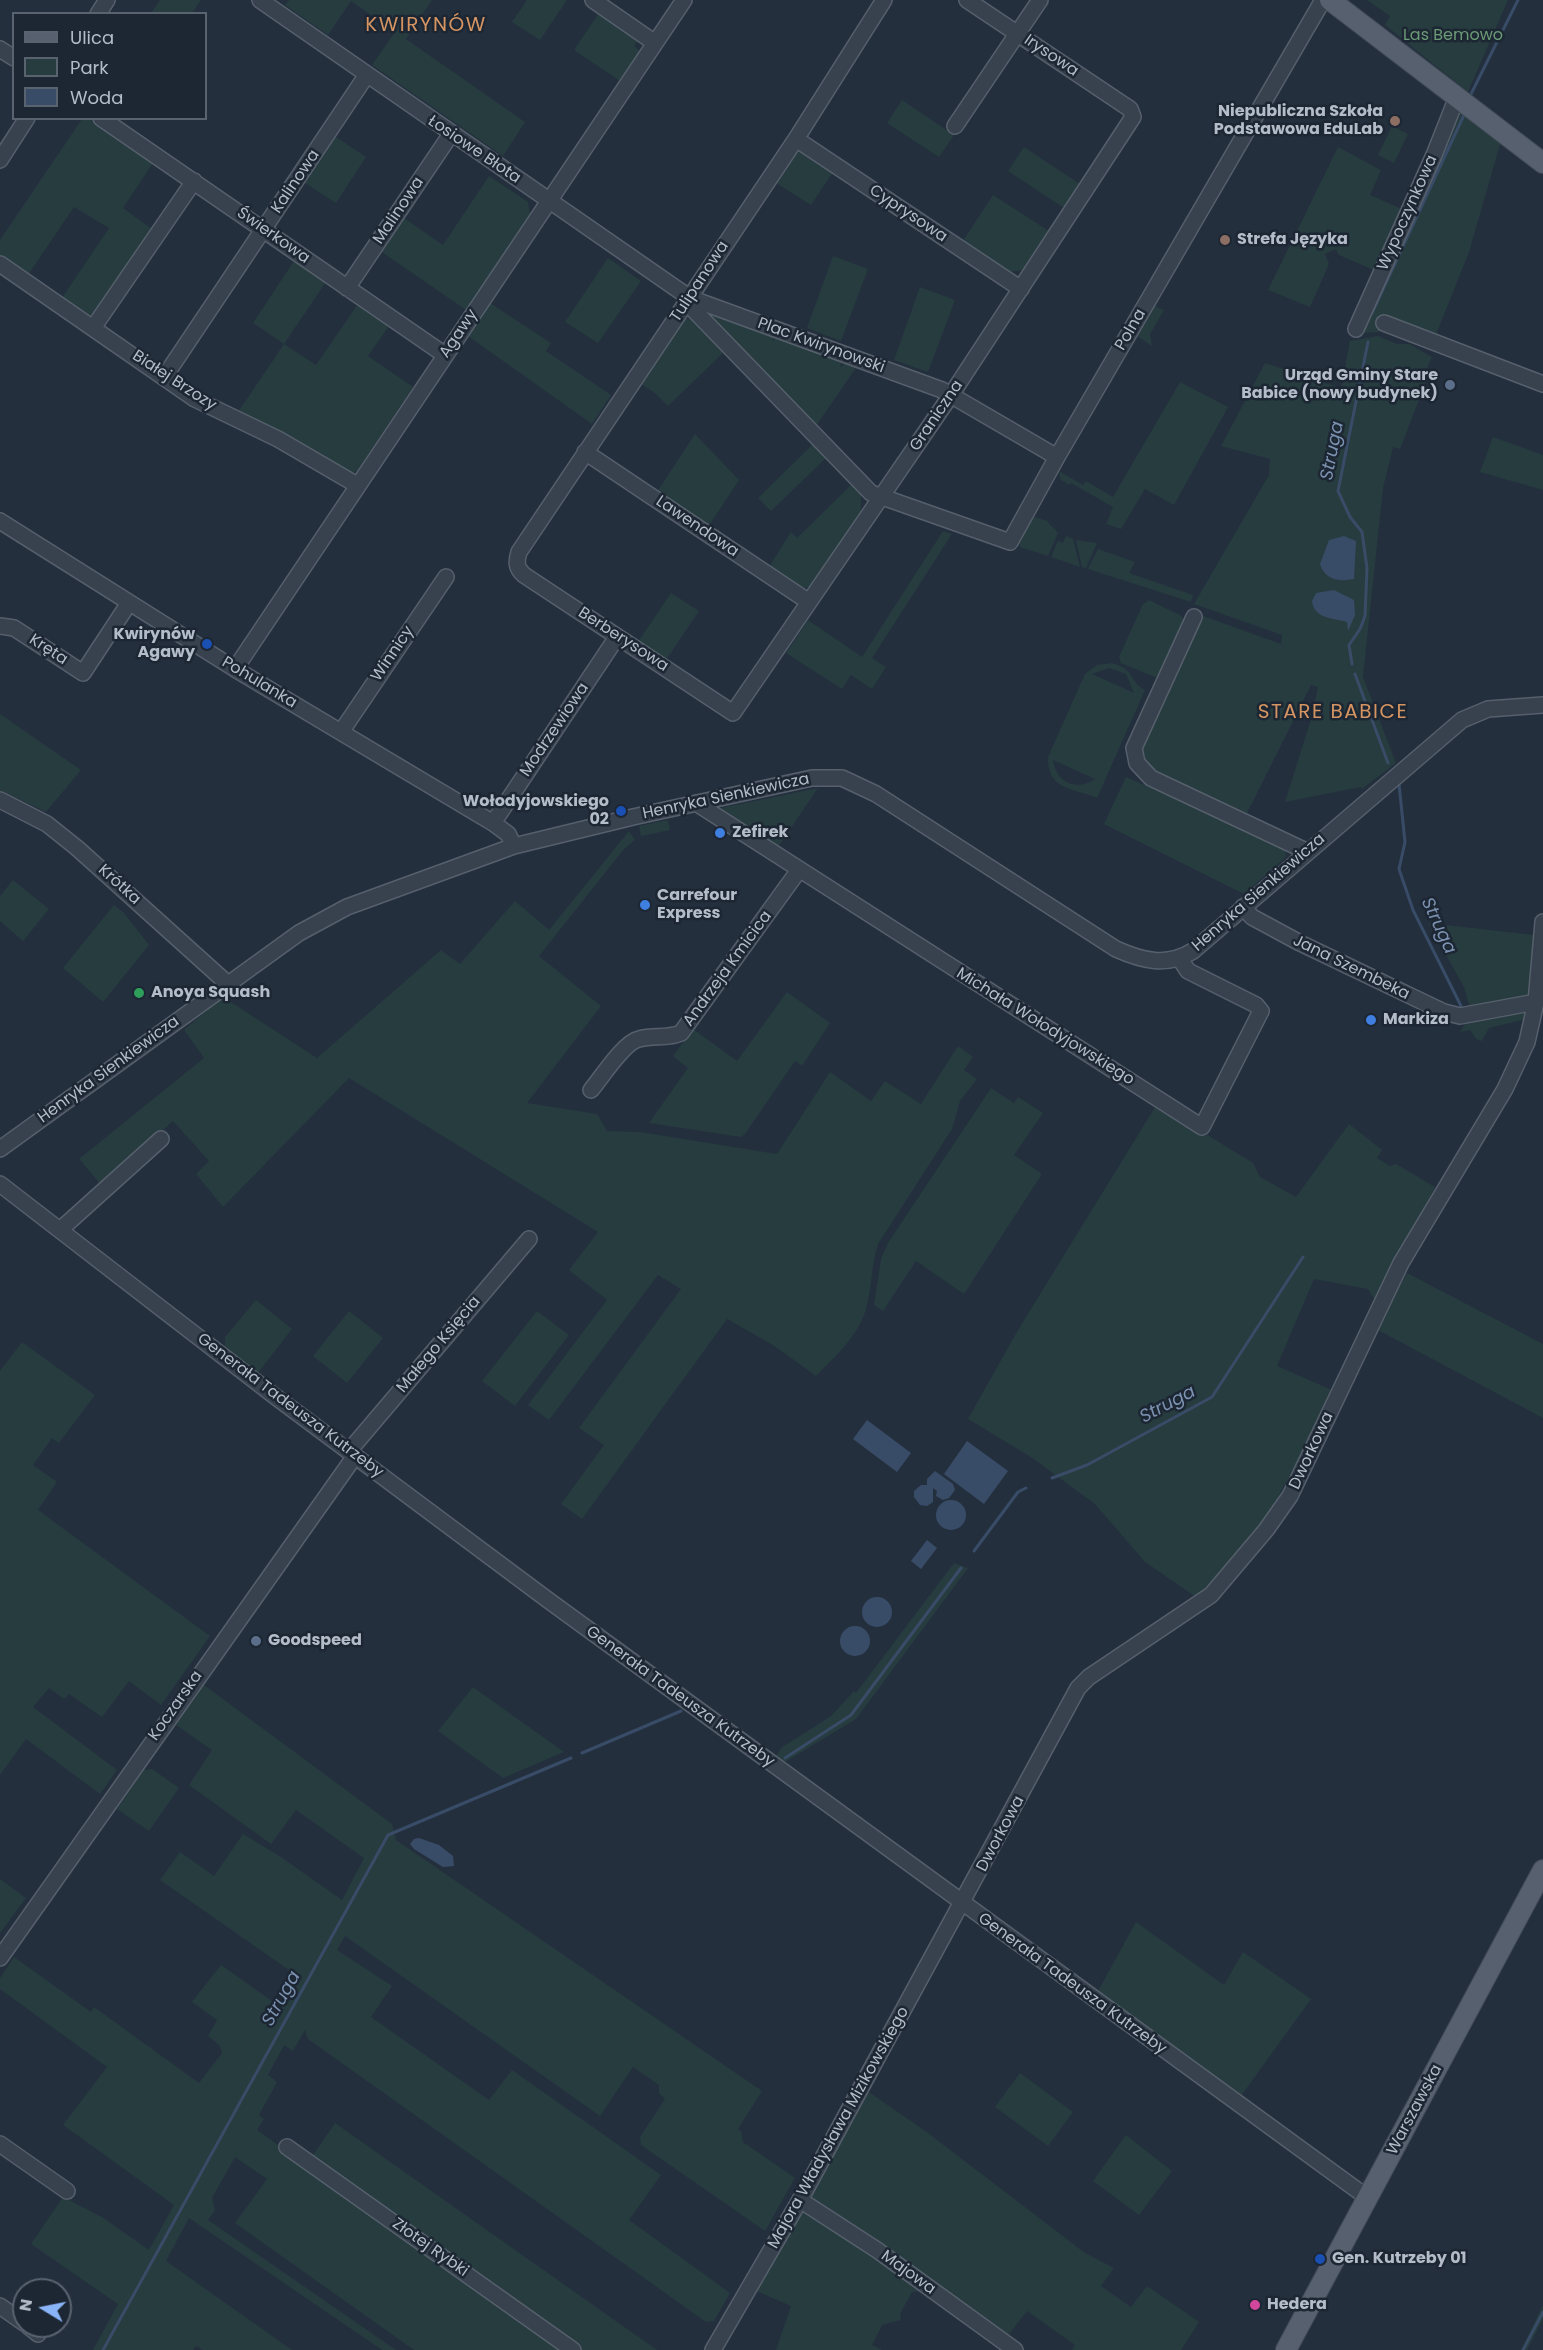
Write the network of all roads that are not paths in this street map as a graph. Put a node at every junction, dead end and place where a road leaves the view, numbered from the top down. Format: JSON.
{"nodes":[{"id":1,"x":260,"y":0,"type":"edge"},
{"id":2,"x":593,"y":0,"type":"edge"},
{"id":3,"x":684,"y":0,"type":"edge"},
{"id":4,"x":884,"y":0,"type":"edge"},
{"id":5,"x":967,"y":0,"type":"edge"},
{"id":6,"x":1040,"y":0,"type":"edge"},
{"id":7,"x":1323,"y":0,"type":"edge"},
{"id":8,"x":1330,"y":0,"type":"edge"},
{"id":9,"x":1017,"y":33,"type":"junction"},
{"id":10,"x":655,"y":43,"type":"junction"},
{"id":11,"x":366,"y":76,"type":"junction"},
{"id":12,"x":1457,"y":97,"type":"junction"},
{"id":13,"x":1133,"y":114,"type":"joint"},
{"id":14,"x":26,"y":120,"type":"edge"},
{"id":15,"x":104,"y":120,"type":"edge"},
{"id":16,"x":955,"y":126,"type":"dead end"},
{"id":17,"x":451,"y":134,"type":"junction"},
{"id":18,"x":796,"y":139,"type":"junction"},
{"id":19,"x":0,"y":160,"type":"edge"},
{"id":20,"x":1543,"y":163,"type":"edge"},
{"id":21,"x":194,"y":181,"type":"junction"},
{"id":22,"x":549,"y":201,"type":"junction"},
{"id":23,"x":264,"y":229,"type":"junction"},
{"id":24,"x":0,"y":264,"type":"edge"},
{"id":25,"x":347,"y":288,"type":"junction"},
{"id":26,"x":1021,"y":289,"type":"junction"},
{"id":27,"x":688,"y":300,"type":"junction"},
{"id":28,"x":1384,"y":323,"type":"dead end"},
{"id":29,"x":93,"y":328,"type":"junction"},
{"id":30,"x":1356,"y":329,"type":"dead end"},
{"id":31,"x":445,"y":355,"type":"junction"},
{"id":32,"x":165,"y":376,"type":"junction"},
{"id":33,"x":1543,"y":384,"type":"edge"},
{"id":34,"x":951,"y":395,"type":"junction"},
{"id":35,"x":585,"y":452,"type":"junction"},
{"id":36,"x":1057,"y":457,"type":"junction"},
{"id":37,"x":357,"y":485,"type":"junction"},
{"id":38,"x":881,"y":497,"type":"junction"},
{"id":39,"x":0,"y":521,"type":"edge"},
{"id":40,"x":517,"y":564,"type":"joint"},
{"id":41,"x":446,"y":577,"type":"dead end"},
{"id":42,"x":809,"y":602,"type":"junction"},
{"id":43,"x":129,"y":603,"type":"junction"},
{"id":44,"x":1194,"y":617,"type":"dead end"},
{"id":45,"x":0,"y":626,"type":"edge"},
{"id":46,"x":617,"y":637,"type":"junction"},
{"id":47,"x":235,"y":669,"type":"junction"},
{"id":48,"x":1543,"y":705,"type":"edge"},
{"id":49,"x":733,"y":713,"type":"joint"},
{"id":50,"x":341,"y":732,"type":"junction"},
{"id":51,"x":0,"y":800,"type":"edge"},
{"id":52,"x":696,"y":803,"type":"junction"},
{"id":53,"x":493,"y":822,"type":"junction"},
{"id":54,"x":514,"y":846,"type":"junction"},
{"id":55,"x":1308,"y":852,"type":"junction"},
{"id":56,"x":799,"y":870,"type":"junction"},
{"id":57,"x":1243,"y":907,"type":"junction"},
{"id":58,"x":1543,"y":922,"type":"edge"},
{"id":59,"x":1180,"y":959,"type":"junction"},
{"id":60,"x":228,"y":984,"type":"junction"},
{"id":61,"x":1536,"y":1002,"type":"junction"},
{"id":62,"x":591,"y":1090,"type":"dead end"},
{"id":63,"x":161,"y":1139,"type":"dead end"},
{"id":64,"x":0,"y":1149,"type":"edge"},
{"id":65,"x":0,"y":1184,"type":"edge"},
{"id":66,"x":60,"y":1229,"type":"junction"},
{"id":67,"x":529,"y":1239,"type":"dead end"},
{"id":68,"x":352,"y":1453,"type":"junction"},
{"id":69,"x":1543,"y":1870,"type":"edge"},
{"id":70,"x":963,"y":1904,"type":"junction"},
{"id":71,"x":0,"y":1958,"type":"edge"},
{"id":72,"x":0,"y":2144,"type":"edge"},
{"id":73,"x":287,"y":2147,"type":"dead end"},
{"id":74,"x":67,"y":2191,"type":"dead end"},
{"id":75,"x":1368,"y":2198,"type":"junction"},
{"id":76,"x":800,"y":2199,"type":"junction"},
{"id":77,"x":573,"y":2350,"type":"edge"},
{"id":78,"x":713,"y":2350,"type":"edge"},
{"id":79,"x":1015,"y":2350,"type":"edge"},
{"id":80,"x":1286,"y":2350,"type":"edge"}],
"edges":[{"from":1,"to":11,"type":"street","name":"Łosiowe Błota"},
{"from":2,"to":10,"type":"street"},
{"from":3,"to":10,"type":"street","name":"Agawy"},
{"from":4,"to":18,"type":"street","name":"Tulipanowa"},
{"from":5,"to":9,"type":"street","name":"Irysowa"},
{"from":6,"to":9,"type":"street"},
{"from":7,"to":36,"type":"street","name":"Polna"},
{"from":8,"to":12,"type":"main road"},
{"from":9,"to":13,"type":"street","name":"Irysowa"},
{"from":9,"to":16,"type":"street"},
{"from":10,"to":22,"type":"street","name":"Agawy"},
{"from":11,"to":17,"type":"street","name":"Łosiowe Błota"},
{"from":11,"to":23,"type":"street","name":"Kalinowa"},
{"from":12,"to":20,"type":"main road"},
{"from":12,"to":30,"type":"street","name":"Wypoczynkowa"},
{"from":13,"to":26,"type":"street","name":"Graniczna"},
{"from":14,"to":19,"type":"street"},
{"from":15,"to":21,"type":"street","name":"Świerkowa"},
{"from":17,"to":22,"type":"street","name":"Łosiowe Błota"},
{"from":17,"to":25,"type":"street","name":"Malinowa"},
{"from":18,"to":26,"type":"street","name":"Cyprysowa"},
{"from":18,"to":27,"type":"street","name":"Tulipanowa"},
{"from":21,"to":23,"type":"street","name":"Świerkowa"},
{"from":21,"to":29,"type":"street"},
{"from":22,"to":27,"type":"street","name":"Łosiowe Błota"},
{"from":22,"to":31,"type":"street","name":"Agawy"},
{"from":23,"to":25,"type":"street","name":"Świerkowa"},
{"from":23,"to":32,"type":"street","name":"Kalinowa"},
{"from":24,"to":29,"type":"street","name":"Białej Brzozy"},
{"from":25,"to":31,"type":"street","name":"Świerkowa"},
{"from":26,"to":34,"type":"street","name":"Graniczna"},
{"from":27,"to":34,"type":"street","name":"Plac Kwirynowski"},
{"from":27,"to":35,"type":"street","name":"Tulipanowa"},
{"from":27,"to":38,"type":"street"},
{"from":28,"to":33,"type":"street"},
{"from":29,"to":32,"type":"street","name":"Białej Brzozy"},
{"from":31,"to":37,"type":"street","name":"Agawy"},
{"from":32,"to":37,"type":"street","name":"Białej Brzozy"},
{"from":34,"to":36,"type":"street","name":"Plac Kwirynowski"},
{"from":34,"to":38,"type":"street","name":"Graniczna"},
{"from":35,"to":40,"type":"street","name":"Tulipanowa"},
{"from":35,"to":42,"type":"street","name":"Lawendowa"},
{"from":36,"to":38,"type":"street","name":"Polna"},
{"from":37,"to":47,"type":"street","name":"Agawy"},
{"from":38,"to":42,"type":"street","name":"Graniczna"},
{"from":39,"to":43,"type":"street","name":"Pohulanka"},
{"from":40,"to":46,"type":"street","name":"Berberysowa"},
{"from":41,"to":50,"type":"street","name":"Winnicy"},
{"from":42,"to":49,"type":"street","name":"Graniczna"},
{"from":43,"to":45,"type":"street","name":"Kręta"},
{"from":43,"to":47,"type":"street","name":"Pohulanka"},
{"from":44,"to":55,"type":"street"},
{"from":46,"to":49,"type":"street","name":"Berberysowa"},
{"from":46,"to":53,"type":"street","name":"Modrzewiowa"},
{"from":47,"to":50,"type":"street","name":"Pohulanka"},
{"from":48,"to":55,"type":"street","name":"Henryka Sienkiewicza"},
{"from":50,"to":53,"type":"street","name":"Pohulanka"},
{"from":51,"to":60,"type":"street","name":"Krótka"},
{"from":52,"to":54,"type":"street","name":"Henryka Sienkiewicza"},
{"from":52,"to":56,"type":"street","name":"Michała Wołodyjowskiego"},
{"from":52,"to":59,"type":"street","name":"Henryka Sienkiewicza"},
{"from":53,"to":54,"type":"street","name":"Pohulanka"},
{"from":54,"to":60,"type":"street","name":"Henryka Sienkiewicza"},
{"from":55,"to":57,"type":"street","name":"Henryka Sienkiewicza"},
{"from":56,"to":59,"type":"street","name":"Michała Wołodyjowskiego"},
{"from":56,"to":62,"type":"street","name":"Andrzeja Kmicica"},
{"from":57,"to":59,"type":"street","name":"Henryka Sienkiewicza"},
{"from":57,"to":61,"type":"street","name":"Jana Szembeka"},
{"from":58,"to":61,"type":"street","name":"Dworkowa"},
{"from":60,"to":64,"type":"street","name":"Henryka Sienkiewicza"},
{"from":61,"to":70,"type":"street","name":"Dworkowa"},
{"from":63,"to":66,"type":"street"},
{"from":65,"to":66,"type":"street","name":"Generała Tadeusza Kutrzeby"},
{"from":66,"to":68,"type":"street","name":"Generała Tadeusza Kutrzeby"},
{"from":67,"to":68,"type":"street","name":"Małego Księcia"},
{"from":68,"to":70,"type":"street","name":"Generała Tadeusza Kutrzeby"},
{"from":68,"to":71,"type":"street","name":"Koczarska"},
{"from":69,"to":75,"type":"main road","name":"Warszawska"},
{"from":70,"to":75,"type":"street","name":"Generała Tadeusza Kutrzeby"},
{"from":70,"to":76,"type":"street","name":"Majora Władysława Mizikowskiego"},
{"from":72,"to":74,"type":"street"},
{"from":73,"to":77,"type":"street","name":"Złotej Rybki"},
{"from":75,"to":80,"type":"main road","name":"Warszawska"},
{"from":76,"to":78,"type":"street","name":"Majora Władysława Mizikowskiego"},
{"from":76,"to":79,"type":"street","name":"Majowa"}]}
